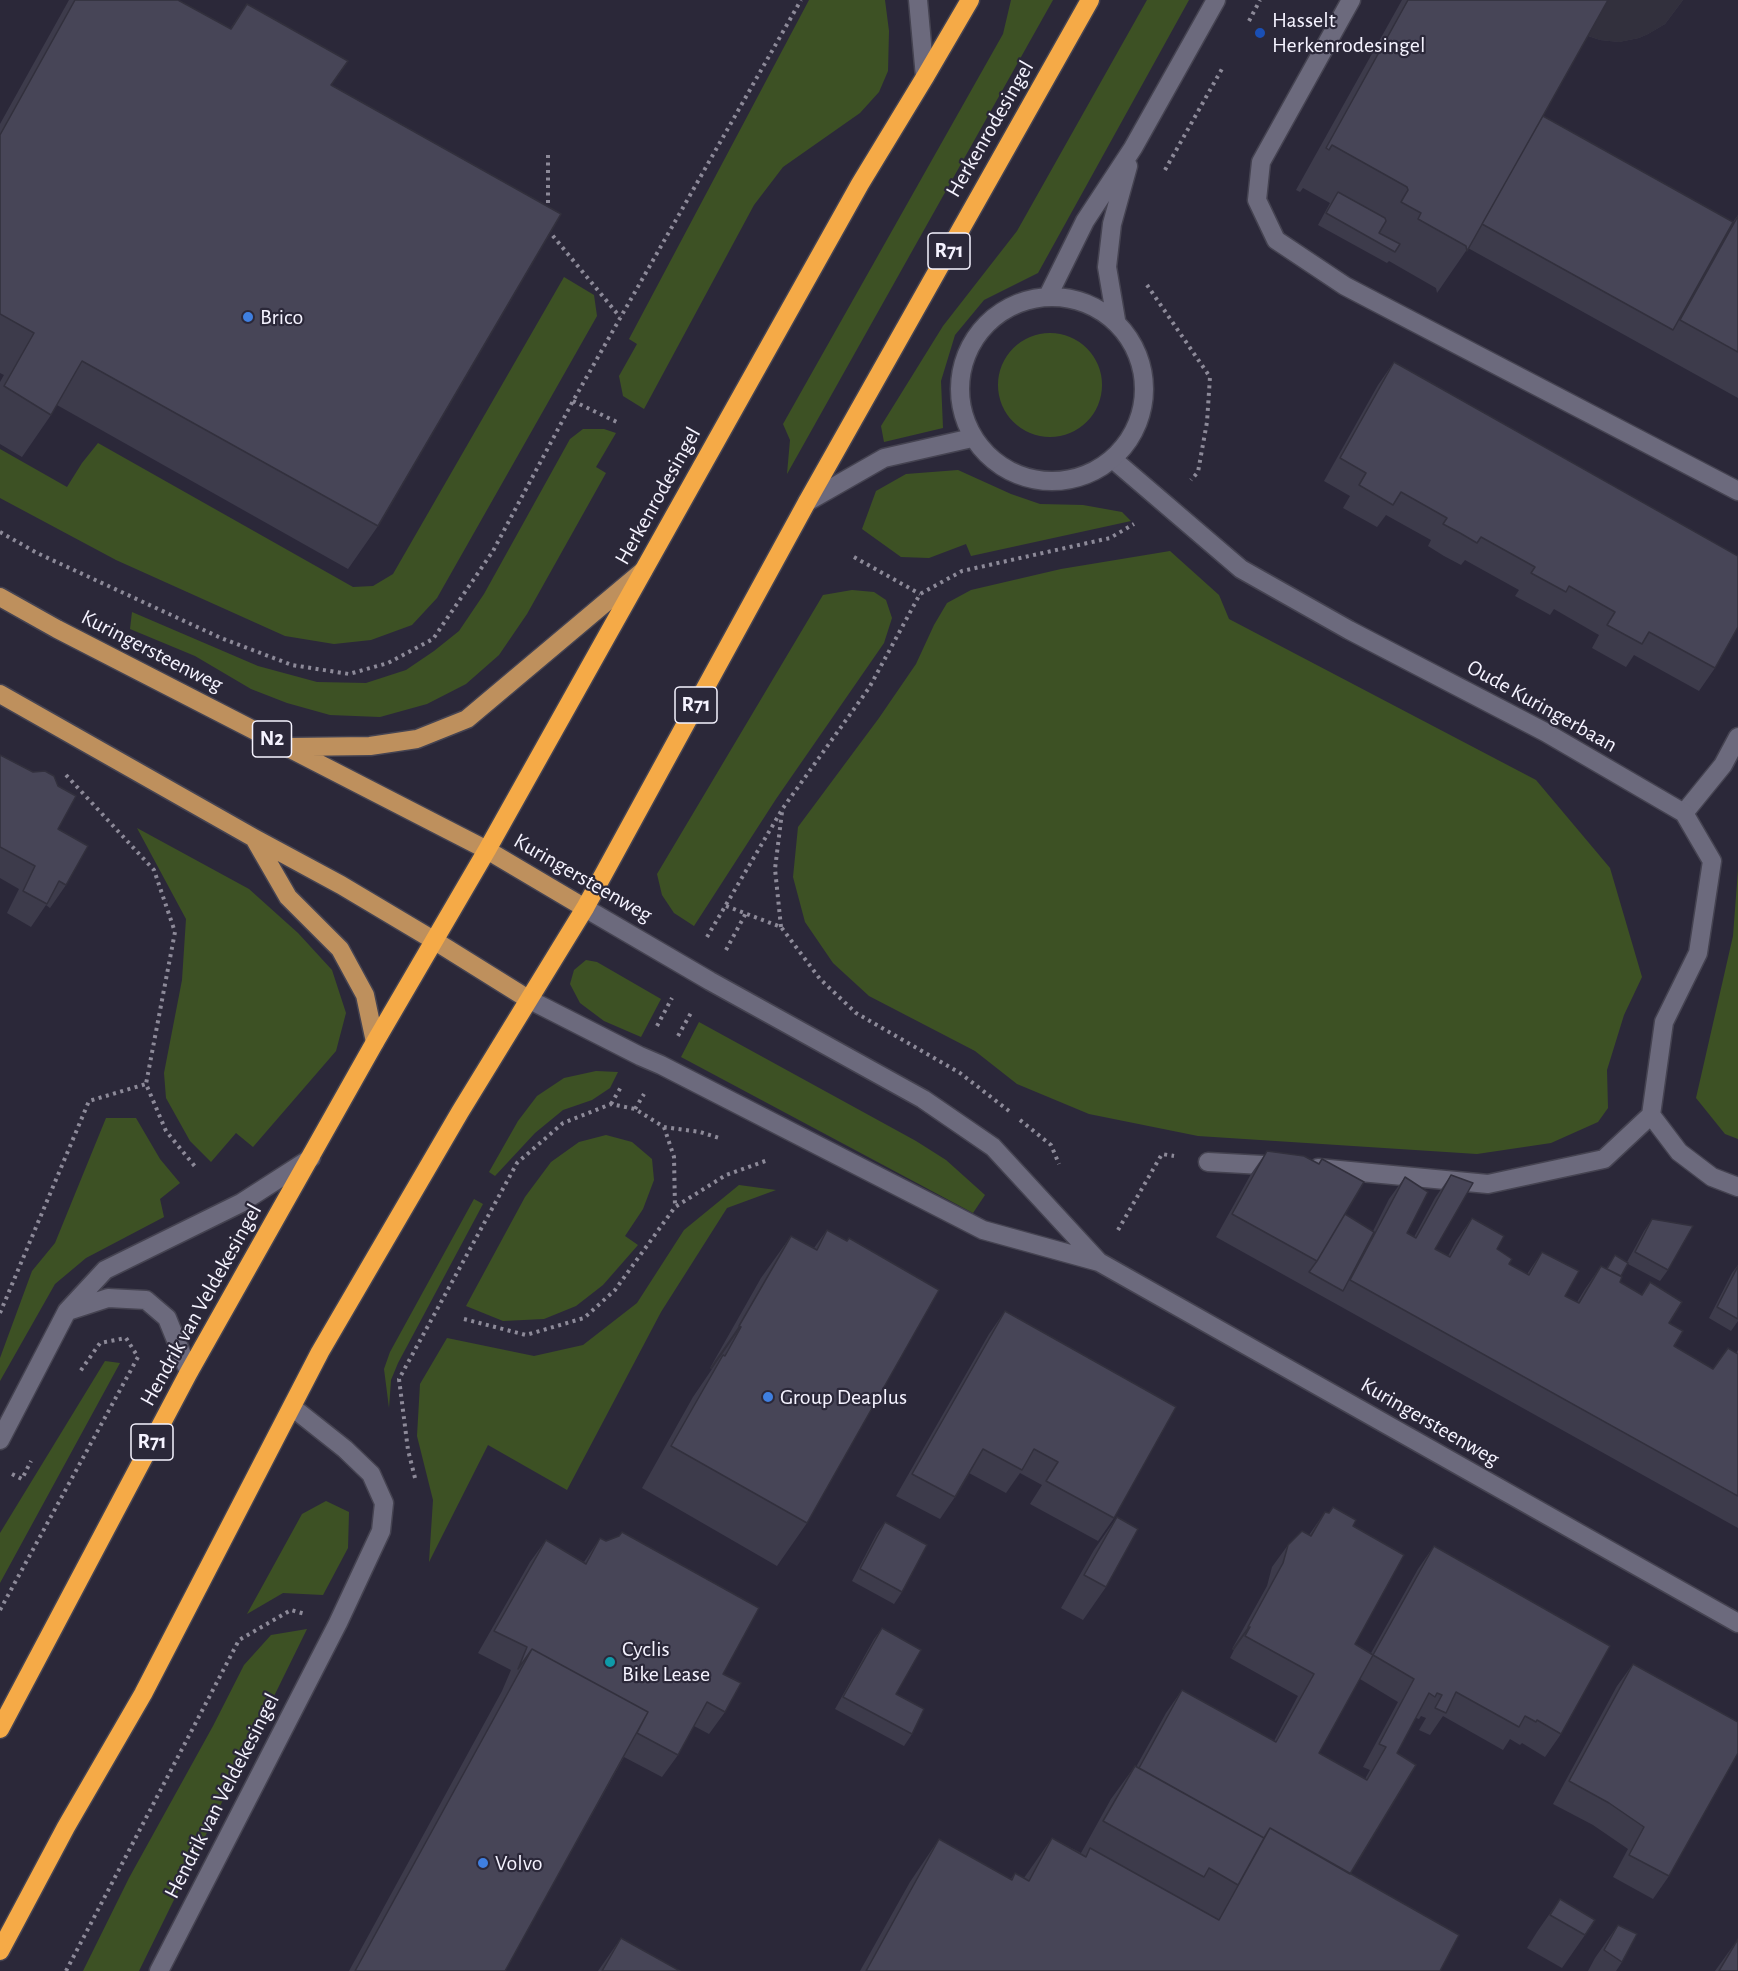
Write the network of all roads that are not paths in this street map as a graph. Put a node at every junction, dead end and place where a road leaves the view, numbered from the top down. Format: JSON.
{"nodes":[{"id":1,"x":918,"y":0,"type":"edge"},
{"id":2,"x":970,"y":0,"type":"edge"},
{"id":3,"x":1090,"y":0,"type":"edge"},
{"id":4,"x":1216,"y":0,"type":"edge"},
{"id":5,"x":1351,"y":0,"type":"edge"},
{"id":6,"x":926,"y":77,"type":"junction"},
{"id":7,"x":1133,"y":148,"type":"junction"},
{"id":8,"x":1048,"y":296,"type":"junction"},
{"id":9,"x":1116,"y":320,"type":"junction"},
{"id":10,"x":972,"y":438,"type":"junction"},
{"id":11,"x":1115,"y":461,"type":"junction"},
{"id":12,"x":1738,"y":490,"type":"edge"},
{"id":13,"x":807,"y":502,"type":"junction"},
{"id":14,"x":644,"y":569,"type":"junction"},
{"id":15,"x":0,"y":597,"type":"edge"},
{"id":16,"x":0,"y":694,"type":"edge"},
{"id":17,"x":1738,"y":737,"type":"edge"},
{"id":18,"x":288,"y":747,"type":"junction"},
{"id":19,"x":1684,"y":813,"type":"junction"},
{"id":20,"x":254,"y":838,"type":"junction"},
{"id":21,"x":487,"y":850,"type":"junction"},
{"id":22,"x":585,"y":908,"type":"junction"},
{"id":23,"x":435,"y":941,"type":"junction"},
{"id":24,"x":528,"y":999,"type":"junction"},
{"id":25,"x":375,"y":1041,"type":"junction"},
{"id":26,"x":1651,"y":1115,"type":"junction"},
{"id":27,"x":311,"y":1158,"type":"junction"},
{"id":28,"x":1208,"y":1162,"type":"road end"},
{"id":29,"x":1738,"y":1186,"type":"edge"},
{"id":30,"x":1100,"y":1262,"type":"junction"},
{"id":31,"x":67,"y":1311,"type":"junction"},
{"id":32,"x":189,"y":1372,"type":"junction"},
{"id":33,"x":292,"y":1407,"type":"junction"},
{"id":34,"x":0,"y":1440,"type":"edge"},
{"id":35,"x":1738,"y":1623,"type":"edge"},
{"id":36,"x":0,"y":1729,"type":"edge"},
{"id":37,"x":0,"y":1951,"type":"edge"},
{"id":38,"x":159,"y":1971,"type":"edge"}],
"edges":[{"from":1,"to":6,"type":"street"},
{"from":2,"to":6,"type":"highway","name":"Herkenrodesingel","number":"R71"},
{"from":3,"to":13,"type":"highway","name":"Herkenrodesingel","number":"R71"},
{"from":4,"to":7,"type":"street"},
{"from":5,"to":12,"type":"street"},
{"from":6,"to":14,"type":"highway","name":"Herkenrodesingel","number":"R71"},
{"from":7,"to":8,"type":"street"},
{"from":7,"to":9,"type":"street"},
{"from":8,"to":9,"type":"street"},
{"from":8,"to":10,"type":"street"},
{"from":9,"to":11,"type":"street"},
{"from":10,"to":11,"type":"street"},
{"from":10,"to":13,"type":"street"},
{"from":11,"to":19,"type":"street","name":"Oude Kuringerbaan"},
{"from":13,"to":22,"type":"highway","name":"Herkenrodesingel","number":"R71"},
{"from":14,"to":18,"type":"main road"},
{"from":14,"to":21,"type":"highway","name":"Herkenrodesingel","number":"R71"},
{"from":15,"to":18,"type":"main road","name":"Kuringersteenweg","number":"N2"},
{"from":16,"to":20,"type":"main road","name":"Kuringersteenweg","number":"N2"},
{"from":17,"to":19,"type":"street"},
{"from":18,"to":21,"type":"main road","name":"Kuringersteenweg","number":"N2"},
{"from":19,"to":26,"type":"street","name":"Oude Kuringerbaan"},
{"from":20,"to":23,"type":"main road","name":"Kuringersteenweg","number":"N2"},
{"from":20,"to":25,"type":"main road"},
{"from":21,"to":22,"type":"main road","name":"Kuringersteenweg","number":"N2"},
{"from":21,"to":23,"type":"highway","name":"Herkenrodesingel","number":"R71"},
{"from":22,"to":24,"type":"highway","number":"R71"},
{"from":22,"to":30,"type":"street","name":"Kuringersteenweg","number":"N2"},
{"from":23,"to":24,"type":"main road","name":"Kuringersteenweg","number":"N2"},
{"from":23,"to":25,"type":"highway","name":"Hendrik van Veldekesingel","number":"R71"},
{"from":24,"to":30,"type":"street","name":"Kuringersteenweg","number":"N2"},
{"from":24,"to":33,"type":"highway","number":"R71"},
{"from":25,"to":27,"type":"highway","name":"Hendrik van Veldekesingel","number":"R71"},
{"from":26,"to":28,"type":"street"},
{"from":26,"to":29,"type":"street"},
{"from":27,"to":31,"type":"street"},
{"from":27,"to":32,"type":"highway","name":"Hendrik van Veldekesingel","number":"R71"},
{"from":30,"to":35,"type":"street","name":"Kuringersteenweg","number":"N2"},
{"from":31,"to":32,"type":"street"},
{"from":31,"to":34,"type":"street"},
{"from":32,"to":36,"type":"highway","name":"Hendrik van Veldekesingel","number":"R71"},
{"from":33,"to":37,"type":"highway","number":"R71"},
{"from":33,"to":38,"type":"street","name":"Hendrik van Veldekesingel"}]}
